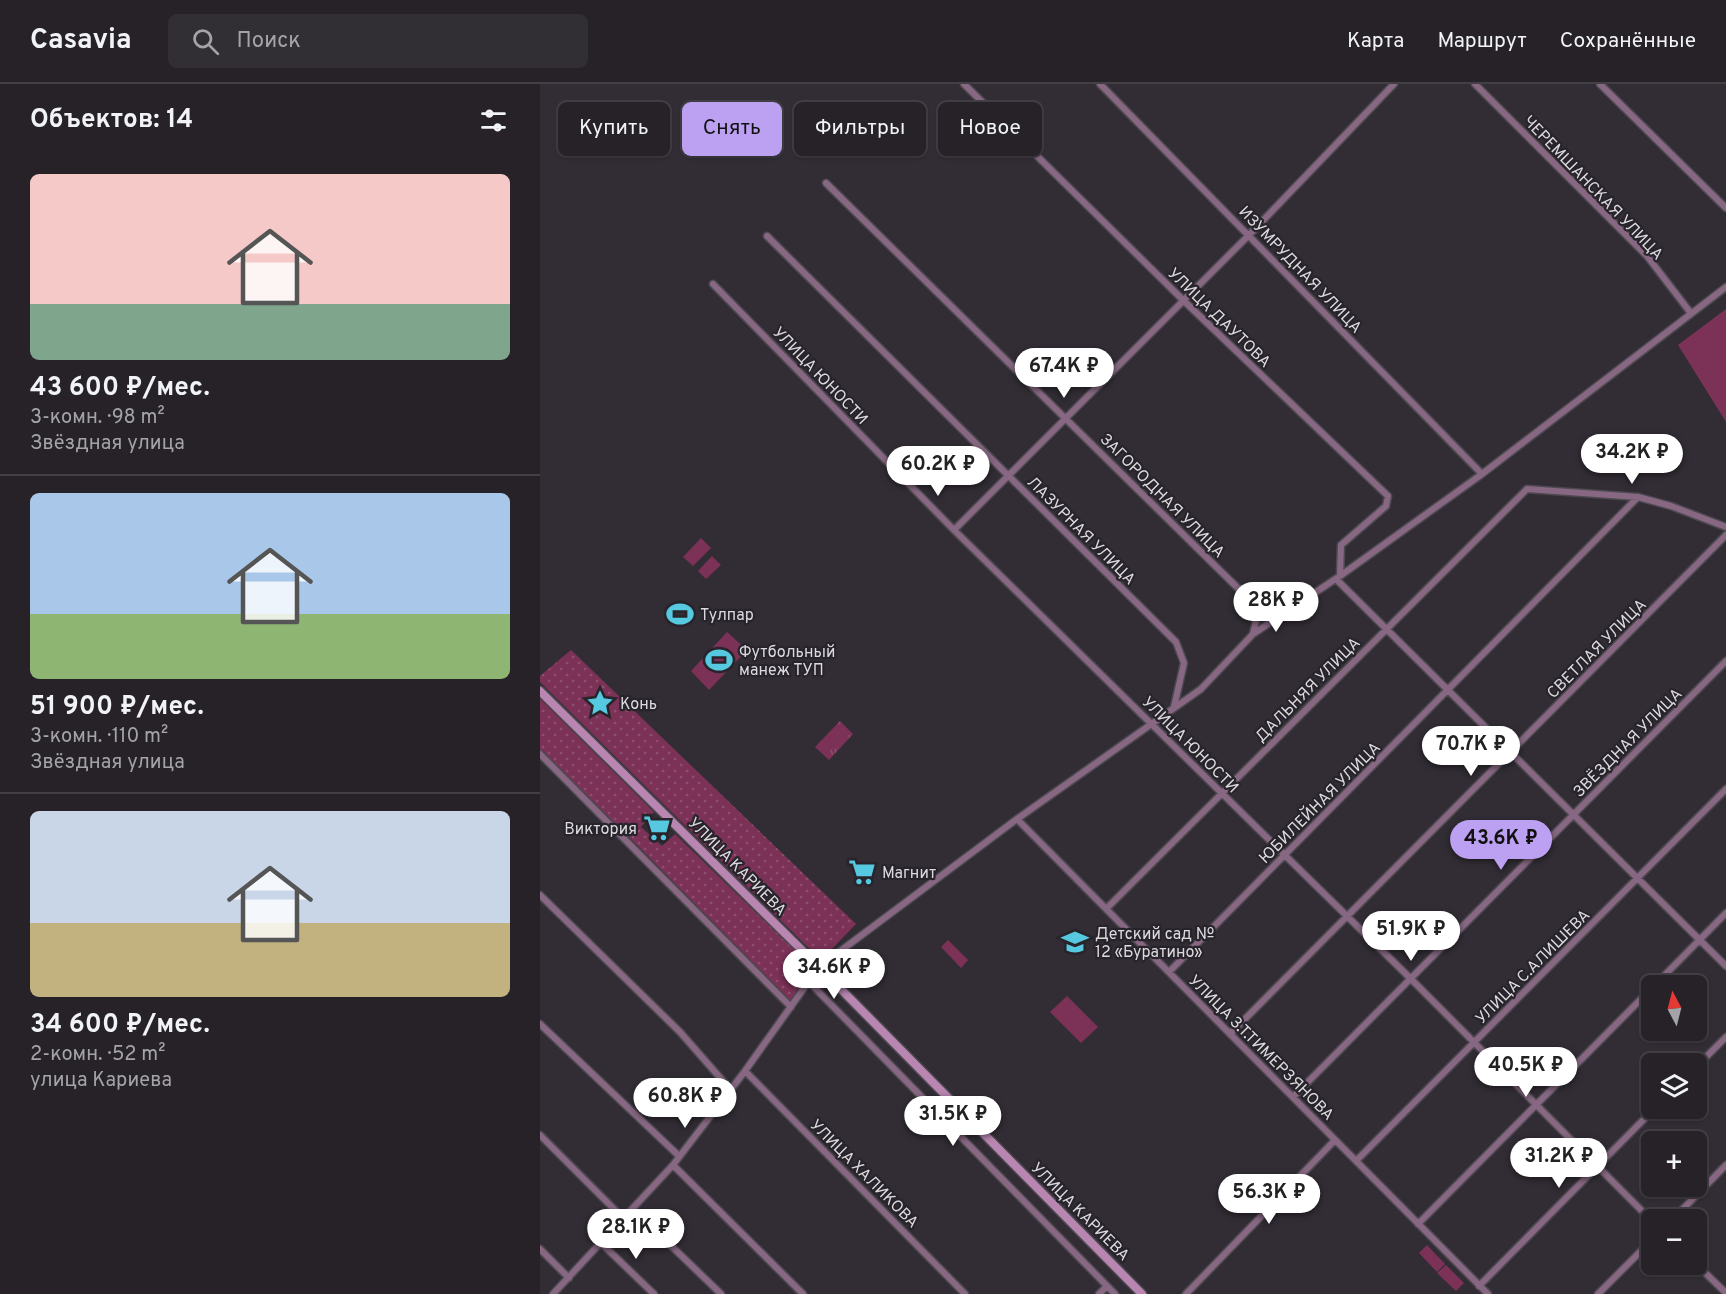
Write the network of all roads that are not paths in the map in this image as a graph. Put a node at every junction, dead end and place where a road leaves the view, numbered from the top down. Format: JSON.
{"nodes":[{"id":1,"x":964,"y":84,"type":"edge"},
{"id":2,"x":1100,"y":84,"type":"edge"},
{"id":3,"x":1394,"y":84,"type":"edge"},
{"id":4,"x":1474,"y":84,"type":"edge"},
{"id":5,"x":1600,"y":84,"type":"edge"},
{"id":6,"x":826,"y":183,"type":"dead end"},
{"id":7,"x":1726,"y":208,"type":"edge"},
{"id":8,"x":1249,"y":235,"type":"junction"},
{"id":9,"x":767,"y":236,"type":"dead end"},
{"id":10,"x":713,"y":284,"type":"dead end"},
{"id":11,"x":1726,"y":287,"type":"edge"},
{"id":12,"x":1184,"y":301,"type":"junction"},
{"id":13,"x":1690,"y":312,"type":"junction"},
{"id":14,"x":1066,"y":417,"type":"junction"},
{"id":15,"x":1482,"y":474,"type":"junction"},
{"id":16,"x":1008,"y":476,"type":"junction"},
{"id":17,"x":1638,"y":497,"type":"junction"},
{"id":18,"x":1726,"y":527,"type":"edge"},
{"id":19,"x":954,"y":530,"type":"junction"},
{"id":20,"x":1726,"y":535,"type":"edge"},
{"id":21,"x":1338,"y":577,"type":"junction"},
{"id":22,"x":1386,"y":630,"type":"junction"},
{"id":23,"x":1253,"y":634,"type":"junction"},
{"id":24,"x":1726,"y":661,"type":"edge"},
{"id":25,"x":540,"y":691,"type":"edge"},
{"id":26,"x":1448,"y":692,"type":"junction"},
{"id":27,"x":1174,"y":707,"type":"junction"},
{"id":28,"x":1151,"y":723,"type":"junction"},
{"id":29,"x":540,"y":754,"type":"edge"},
{"id":30,"x":1511,"y":754,"type":"junction"},
{"id":31,"x":1726,"y":789,"type":"edge"},
{"id":32,"x":1221,"y":793,"type":"junction"},
{"id":33,"x":1574,"y":814,"type":"junction"},
{"id":34,"x":1017,"y":819,"type":"junction"},
{"id":35,"x":1285,"y":855,"type":"junction"},
{"id":36,"x":1637,"y":878,"type":"junction"},
{"id":37,"x":540,"y":895,"type":"edge"},
{"id":38,"x":1106,"y":909,"type":"junction"},
{"id":39,"x":1726,"y":913,"type":"edge"},
{"id":40,"x":1347,"y":916,"type":"junction"},
{"id":41,"x":1700,"y":940,"type":"junction"},
{"id":42,"x":1726,"y":966,"type":"edge"},
{"id":43,"x":819,"y":967,"type":"junction"},
{"id":44,"x":1169,"y":972,"type":"junction"},
{"id":45,"x":1665,"y":975,"type":"edge"},
{"id":46,"x":1411,"y":979,"type":"junction"},
{"id":47,"x":809,"y":982,"type":"junction"},
{"id":48,"x":1641,"y":999,"type":"edge"},
{"id":49,"x":791,"y":1007,"type":"junction"},
{"id":50,"x":540,"y":1024,"type":"edge"},
{"id":51,"x":1230,"y":1034,"type":"junction"},
{"id":52,"x":1726,"y":1037,"type":"edge"},
{"id":53,"x":1473,"y":1044,"type":"junction"},
{"id":54,"x":1707,"y":1056,"type":"edge"},
{"id":55,"x":745,"y":1071,"type":"junction"},
{"id":56,"x":730,"y":1089,"type":"junction"},
{"id":57,"x":1293,"y":1097,"type":"junction"},
{"id":58,"x":1535,"y":1106,"type":"junction"},
{"id":59,"x":1644,"y":1119,"type":"edge"},
{"id":60,"x":540,"y":1135,"type":"edge"},
{"id":61,"x":1335,"y":1140,"type":"junction"},
{"id":62,"x":680,"y":1156,"type":"junction"},
{"id":63,"x":1356,"y":1161,"type":"junction"},
{"id":64,"x":673,"y":1165,"type":"junction"},
{"id":65,"x":1726,"y":1165,"type":"edge"},
{"id":66,"x":1597,"y":1167,"type":"junction"},
{"id":67,"x":633,"y":1209,"type":"junction"},
{"id":68,"x":1683,"y":1209,"type":"edge"},
{"id":69,"x":1641,"y":1210,"type":"edge"},
{"id":70,"x":624,"y":1219,"type":"junction"},
{"id":71,"x":1418,"y":1224,"type":"junction"},
{"id":72,"x":601,"y":1243,"type":"junction"},
{"id":73,"x":540,"y":1249,"type":"edge"},
{"id":74,"x":1641,"y":1251,"type":"edge"},
{"id":75,"x":1707,"y":1275,"type":"edge"},
{"id":76,"x":569,"y":1278,"type":"junction"},
{"id":77,"x":1107,"y":1286,"type":"junction"},
{"id":78,"x":1479,"y":1286,"type":"junction"},
{"id":79,"x":1726,"y":1293,"type":"edge"},
{"id":80,"x":553,"y":1294,"type":"edge"},
{"id":81,"x":654,"y":1294,"type":"edge"},
{"id":82,"x":721,"y":1294,"type":"edge"},
{"id":83,"x":803,"y":1294,"type":"edge"},
{"id":84,"x":965,"y":1294,"type":"edge"},
{"id":85,"x":1099,"y":1294,"type":"edge"},
{"id":86,"x":1115,"y":1294,"type":"edge"},
{"id":87,"x":1142,"y":1294,"type":"edge"},
{"id":88,"x":1186,"y":1294,"type":"edge"},
{"id":89,"x":1488,"y":1294,"type":"edge"},
{"id":90,"x":1598,"y":1294,"type":"edge"}],
"edges":[{"from":1,"to":12,"type":"street","name":"УЛИЦА ДАУТОВА"},
{"from":2,"to":8,"type":"street","name":"ИЗУМРУДНАЯ УЛИЦА"},
{"from":3,"to":8,"type":"street"},
{"from":4,"to":13,"type":"street","name":"ЧЕРЕМШАНСКАЯ УЛИЦА"},
{"from":5,"to":7,"type":"street"},
{"from":6,"to":14,"type":"street","name":"ЗАГОРОДНАЯ УЛИЦА"},
{"from":8,"to":12,"type":"street"},
{"from":8,"to":15,"type":"street","name":"ИЗУМРУДНАЯ УЛИЦА"},
{"from":9,"to":16,"type":"street","name":"ЛАЗУРНАЯ УЛИЦА"},
{"from":10,"to":19,"type":"street","name":"УЛИЦА ЮНОСТИ"},
{"from":11,"to":13,"type":"street"},
{"from":12,"to":14,"type":"street"},
{"from":12,"to":21,"type":"street","name":"УЛИЦА ДАУТОВА"},
{"from":13,"to":15,"type":"street"},
{"from":14,"to":16,"type":"street"},
{"from":14,"to":23,"type":"street","name":"ЗАГОРОДНАЯ УЛИЦА"},
{"from":15,"to":21,"type":"street"},
{"from":16,"to":19,"type":"street"},
{"from":16,"to":27,"type":"street","name":"ЛАЗУРНАЯ УЛИЦА"},
{"from":17,"to":18,"type":"street"},
{"from":17,"to":22,"type":"street","name":"ДАЛЬНЯЯ УЛИЦА"},
{"from":17,"to":26,"type":"street","name":"ЮБИЛЕЙНАЯ УЛИЦА"},
{"from":19,"to":28,"type":"street","name":"УЛИЦА ЮНОСТИ"},
{"from":20,"to":30,"type":"street","name":"СВЕТЛАЯ УЛИЦА"},
{"from":21,"to":22,"type":"street"},
{"from":21,"to":23,"type":"street"},
{"from":22,"to":26,"type":"street"},
{"from":22,"to":32,"type":"street","name":"ДАЛЬНЯЯ УЛИЦА"},
{"from":23,"to":27,"type":"street"},
{"from":24,"to":33,"type":"street","name":"ЗВЁЗДНАЯ УЛИЦА"},
{"from":25,"to":43,"type":"main road","name":"УЛИЦА КАРИЕВА"},
{"from":26,"to":30,"type":"street"},
{"from":26,"to":35,"type":"street","name":"ЮБИЛЕЙНАЯ УЛИЦА"},
{"from":27,"to":28,"type":"street"},
{"from":28,"to":32,"type":"street","name":"УЛИЦА ЮНОСТИ"},
{"from":28,"to":34,"type":"street"},
{"from":29,"to":49,"type":"street"},
{"from":30,"to":33,"type":"street"},
{"from":30,"to":40,"type":"street","name":"СВЕТЛАЯ УЛИЦА"},
{"from":31,"to":36,"type":"street","name":"УЛИЦА С.АЛИШЕВА"},
{"from":32,"to":35,"type":"street","name":"УЛИЦА ЮНОСТИ"},
{"from":32,"to":38,"type":"street","name":"ДАЛЬНЯЯ УЛИЦА"},
{"from":33,"to":36,"type":"street"},
{"from":33,"to":46,"type":"street","name":"ЗВЁЗДНАЯ УЛИЦА"},
{"from":34,"to":38,"type":"street","name":"УЛИЦА З.Т.ТИМЕРЗЯНОВА"},
{"from":34,"to":43,"type":"street"},
{"from":35,"to":40,"type":"street","name":"УЛИЦА ЮНОСТИ"},
{"from":35,"to":44,"type":"street","name":"ЮБИЛЕЙНАЯ УЛИЦА"},
{"from":36,"to":41,"type":"street"},
{"from":36,"to":53,"type":"street","name":"УЛИЦА С.АЛИШЕВА"},
{"from":37,"to":56,"type":"street"},
{"from":38,"to":44,"type":"street","name":"УЛИЦА З.Т.ТИМЕРЗЯНОВА"},
{"from":39,"to":41,"type":"street"},
{"from":40,"to":46,"type":"street","name":"УЛИЦА ЮНОСТИ"},
{"from":40,"to":51,"type":"street","name":"СВЕТЛАЯ УЛИЦА"},
{"from":41,"to":42,"type":"street"},
{"from":41,"to":45,"type":"street"},
{"from":43,"to":47,"type":"street"},
{"from":43,"to":87,"type":"main road","name":"УЛИЦА КАРИЕВА"},
{"from":44,"to":51,"type":"street","name":"УЛИЦА З.Т.ТИМЕРЗЯНОВА"},
{"from":46,"to":53,"type":"street","name":"УЛИЦА ЮНОСТИ"},
{"from":46,"to":57,"type":"street","name":"ЗВЁЗДНАЯ УЛИЦА"},
{"from":47,"to":49,"type":"street"},
{"from":47,"to":77,"type":"street"},
{"from":48,"to":58,"type":"street"},
{"from":49,"to":55,"type":"street"},
{"from":50,"to":62,"type":"street"},
{"from":51,"to":57,"type":"street","name":"УЛИЦА З.Т.ТИМЕРЗЯНОВА"},
{"from":52,"to":54,"type":"street"},
{"from":53,"to":58,"type":"street","name":"УЛИЦА ЮНОСТИ"},
{"from":53,"to":63,"type":"street","name":"УЛИЦА С.АЛИШЕВА"},
{"from":55,"to":56,"type":"street"},
{"from":55,"to":84,"type":"street","name":"УЛИЦА ХАЛИКОВА"},
{"from":56,"to":62,"type":"street"},
{"from":57,"to":61,"type":"street","name":"УЛИЦА З.Т.ТИМЕРЗЯНОВА"},
{"from":58,"to":66,"type":"street","name":"УЛИЦА ЮНОСТИ"},
{"from":58,"to":71,"type":"street"},
{"from":59,"to":66,"type":"street"},
{"from":60,"to":70,"type":"street"},
{"from":61,"to":63,"type":"street","name":"УЛИЦА З.Т.ТИМЕРЗЯНОВА"},
{"from":61,"to":88,"type":"street"},
{"from":62,"to":64,"type":"street"},
{"from":63,"to":71,"type":"street","name":"УЛИЦА З.Т.ТИМЕРЗЯНОВА"},
{"from":64,"to":67,"type":"street"},
{"from":64,"to":83,"type":"street"},
{"from":65,"to":68,"type":"street"},
{"from":66,"to":69,"type":"street","name":"УЛИЦА ЮНОСТИ"},
{"from":66,"to":78,"type":"street"},
{"from":67,"to":70,"type":"street"},
{"from":67,"to":82,"type":"street"},
{"from":70,"to":72,"type":"street"},
{"from":71,"to":78,"type":"street","name":"УЛИЦА З.Т.ТИМЕРЗЯНОВА"},
{"from":72,"to":76,"type":"street"},
{"from":72,"to":81,"type":"street"},
{"from":73,"to":76,"type":"street"},
{"from":74,"to":90,"type":"street"},
{"from":75,"to":79,"type":"street"},
{"from":76,"to":80,"type":"street"},
{"from":77,"to":85,"type":"street"},
{"from":77,"to":86,"type":"street"},
{"from":78,"to":89,"type":"street","name":"УЛИЦА З.Т.ТИМЕРЗЯНОВА"}]}
